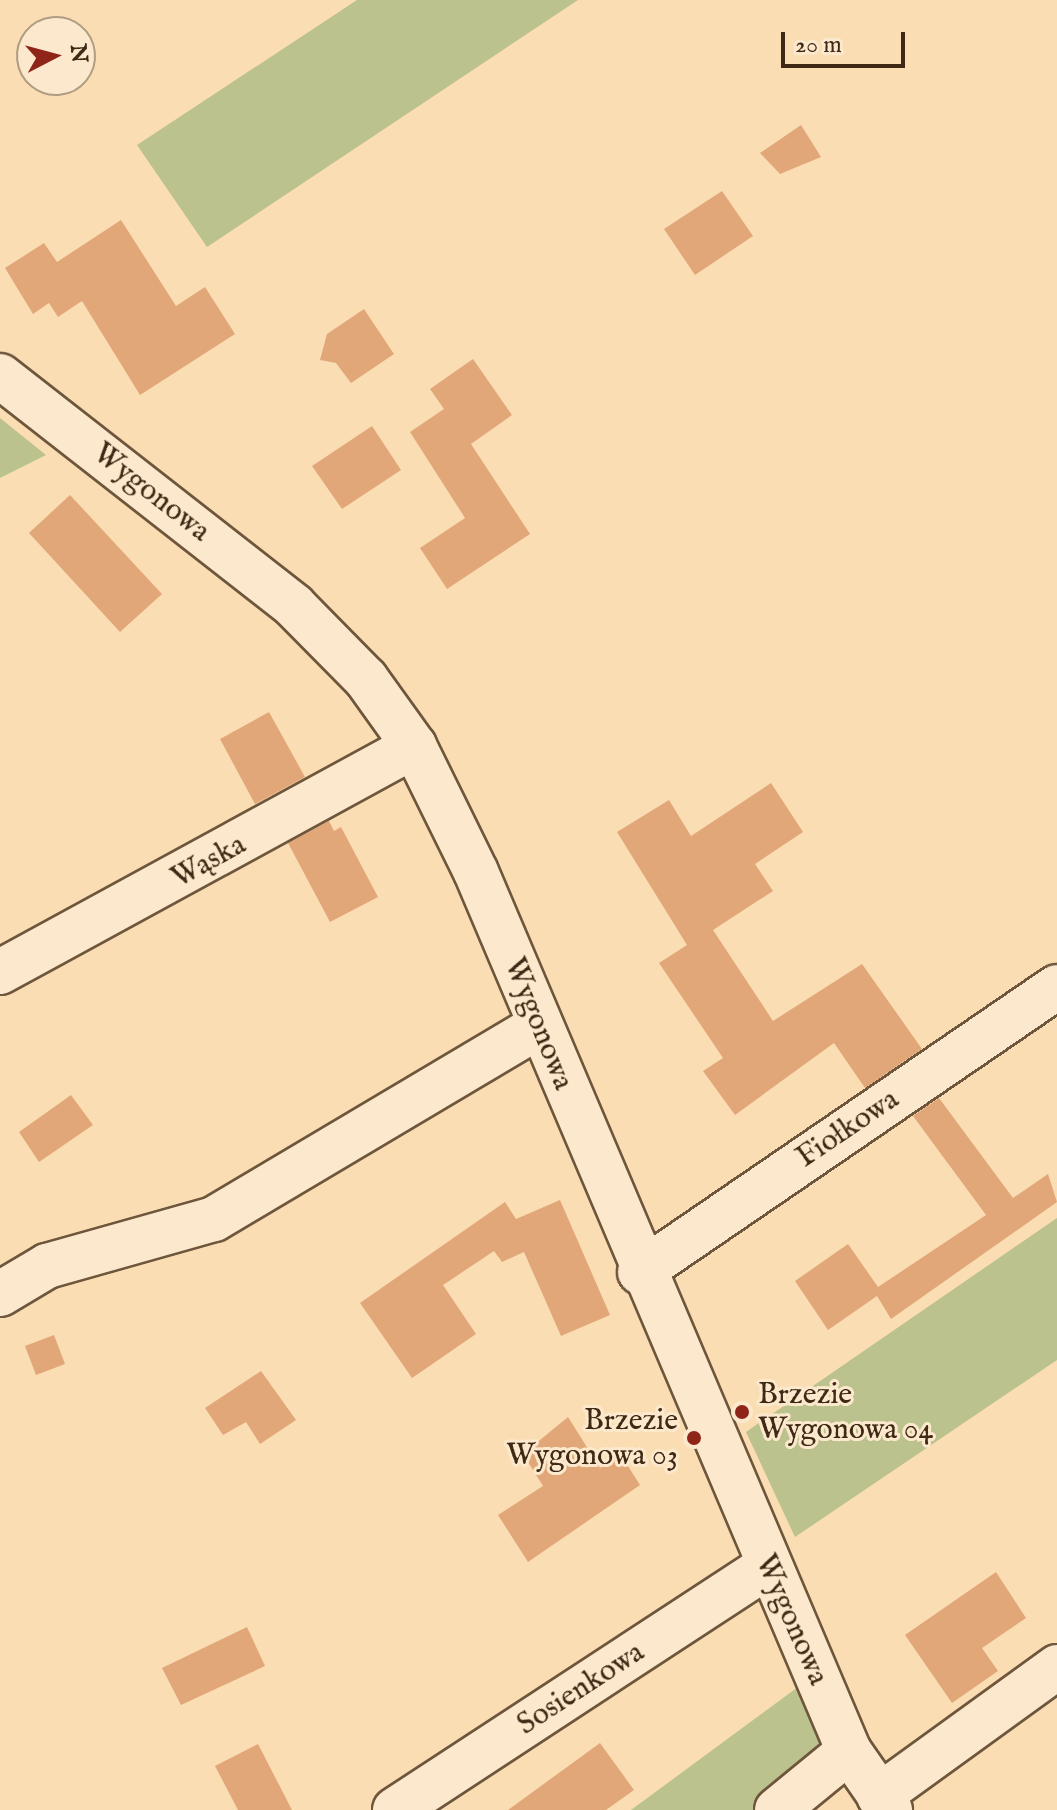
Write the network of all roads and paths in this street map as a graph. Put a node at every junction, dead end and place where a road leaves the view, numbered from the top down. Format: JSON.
{"nodes":[{"id":1,"x":0,"y":376,"type":"edge"},
{"id":2,"x":414,"y":746,"type":"junction"},
{"id":3,"x":0,"y":972,"type":"edge"},
{"id":4,"x":1057,"y":987,"type":"edge"},
{"id":5,"x":539,"y":1026,"type":"junction"},
{"id":6,"x":640,"y":1272,"type":"junction"},
{"id":7,"x":0,"y":1294,"type":"edge"},
{"id":8,"x":767,"y":1567,"type":"junction"},
{"id":9,"x":1057,"y":1667,"type":"edge"},
{"id":10,"x":849,"y":1751,"type":"junction"},
{"id":11,"x":885,"y":1803,"type":"edge"},
{"id":12,"x":395,"y":1810,"type":"edge"},
{"id":13,"x":777,"y":1810,"type":"edge"}],
"edges":[{"from":1,"to":2,"type":"street","name":"Wygonowa"},
{"from":2,"to":3,"type":"street","name":"Wąska"},
{"from":2,"to":5,"type":"street","name":"Wygonowa"},
{"from":4,"to":6,"type":"street","name":"Fiołkowa"},
{"from":5,"to":6,"type":"street","name":"Wygonowa"},
{"from":5,"to":7,"type":"street"},
{"from":6,"to":8,"type":"street","name":"Wygonowa"},
{"from":8,"to":10,"type":"street","name":"Wygonowa"},
{"from":8,"to":12,"type":"street","name":"Sosienkowa"},
{"from":9,"to":11,"type":"street"},
{"from":10,"to":11,"type":"street","name":"Wygonowa"},
{"from":10,"to":13,"type":"street"}]}
